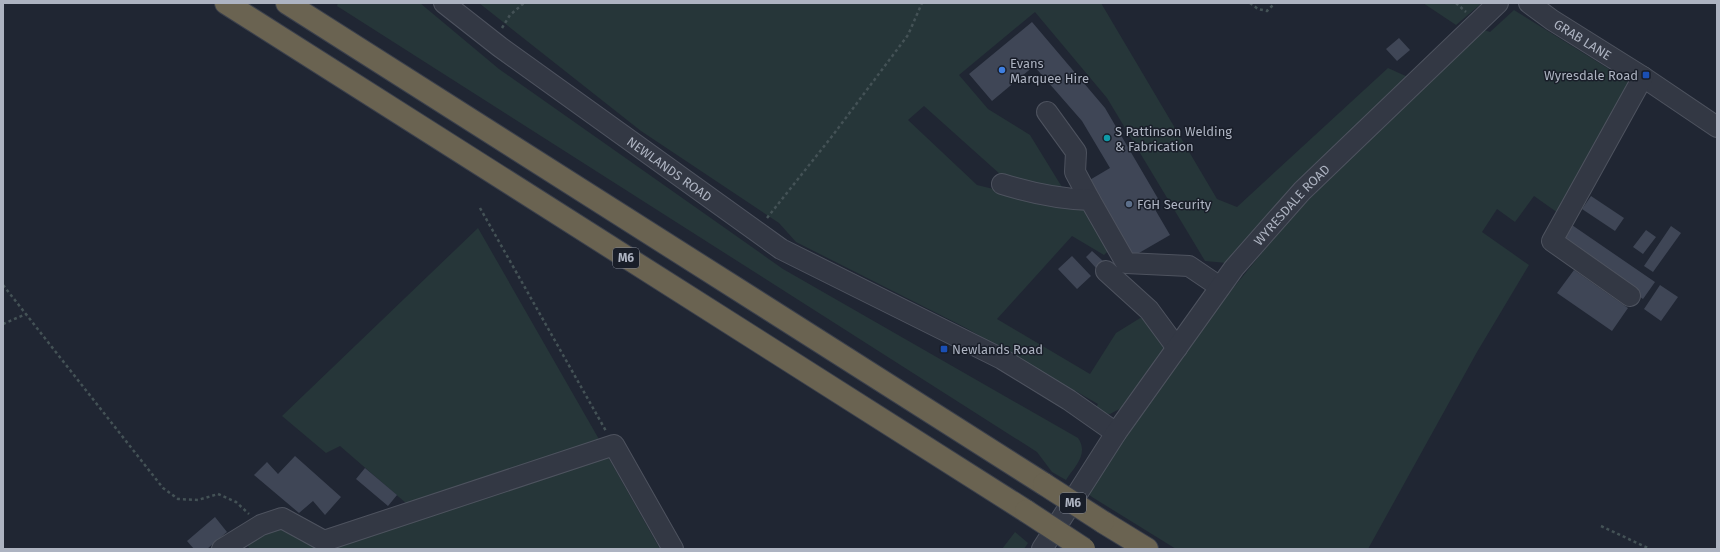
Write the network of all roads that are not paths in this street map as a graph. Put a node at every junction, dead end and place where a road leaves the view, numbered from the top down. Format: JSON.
{"nodes":[{"id":1,"x":226,"y":3,"type":"edge"},
{"id":2,"x":286,"y":3,"type":"edge"},
{"id":3,"x":444,"y":3,"type":"edge"},
{"id":4,"x":1498,"y":3,"type":"edge"},
{"id":5,"x":1529,"y":3,"type":"edge"},
{"id":6,"x":1643,"y":77,"type":"junction"},
{"id":7,"x":1047,"y":112,"type":"dead end"},
{"id":8,"x":1717,"y":127,"type":"edge"},
{"id":9,"x":1002,"y":184,"type":"dead end"},
{"id":10,"x":1090,"y":200,"type":"junction"},
{"id":11,"x":1106,"y":271,"type":"dead end"},
{"id":12,"x":1220,"y":287,"type":"junction"},
{"id":13,"x":1630,"y":296,"type":"dead end"},
{"id":14,"x":1177,"y":348,"type":"junction"},
{"id":15,"x":1116,"y":433,"type":"junction"},
{"id":16,"x":222,"y":549,"type":"edge"},
{"id":17,"x":674,"y":549,"type":"edge"},
{"id":18,"x":1042,"y":549,"type":"edge"},
{"id":19,"x":1084,"y":549,"type":"edge"},
{"id":20,"x":1148,"y":549,"type":"edge"}],
"edges":[{"from":1,"to":19,"type":"highway","number":"M6","bridge":true},
{"from":2,"to":20,"type":"highway","number":"M6","bridge":true},
{"from":3,"to":15,"type":"street","name":"NEWLANDS ROAD"},
{"from":4,"to":12,"type":"street","name":"WYRESDALE ROAD"},
{"from":5,"to":6,"type":"street","name":"GRAB LANE"},
{"from":6,"to":8,"type":"street","name":"GRAB LANE"},
{"from":6,"to":13,"type":"street"},
{"from":7,"to":10,"type":"street"},
{"from":9,"to":10,"type":"street"},
{"from":10,"to":12,"type":"street"},
{"from":11,"to":14,"type":"street"},
{"from":12,"to":14,"type":"street","name":"WYRESDALE ROAD"},
{"from":14,"to":15,"type":"street","name":"WYRESDALE ROAD"},
{"from":15,"to":18,"type":"street","name":"WYRESDALE ROAD"},
{"from":16,"to":17,"type":"street"}]}
